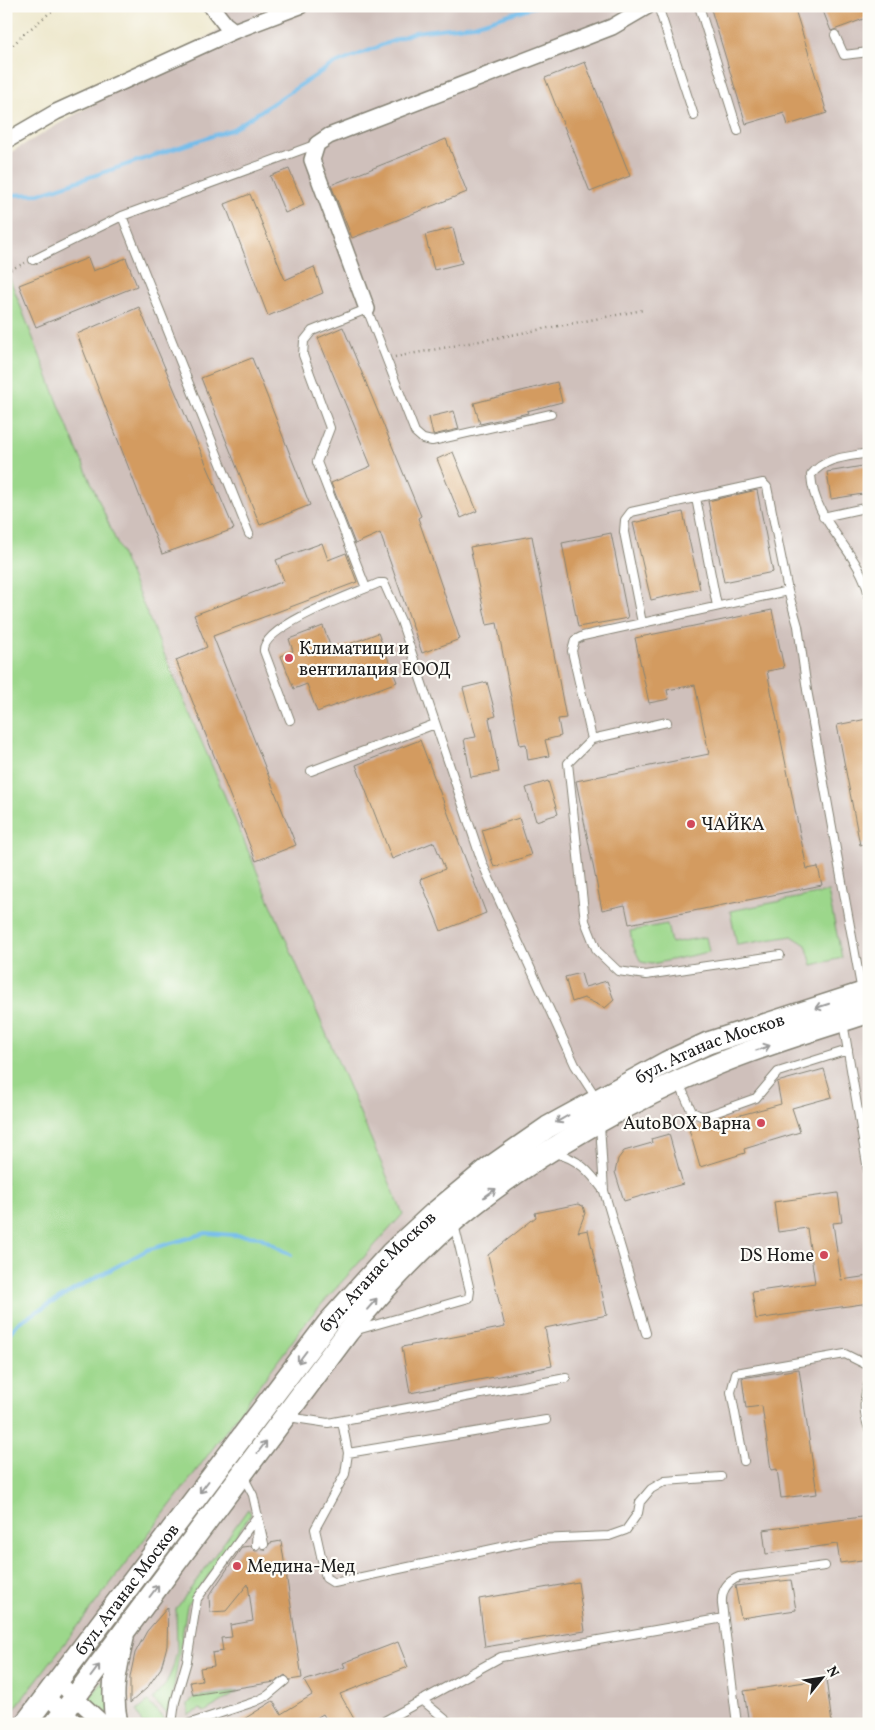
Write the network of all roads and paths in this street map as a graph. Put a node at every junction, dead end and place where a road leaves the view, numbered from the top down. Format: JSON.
{"nodes":[{"id":1,"x":58,"y":6,"type":"edge"},
{"id":2,"x":211,"y":6,"type":"edge"},
{"id":3,"x":300,"y":6,"type":"edge"},
{"id":4,"x":648,"y":6,"type":"edge"},
{"id":5,"x":658,"y":6,"type":"edge"},
{"id":6,"x":699,"y":6,"type":"edge"},
{"id":7,"x":234,"y":31,"type":"junction"},
{"id":8,"x":835,"y":35,"type":"dead end"},
{"id":9,"x":6,"y":52,"type":"edge"},
{"id":10,"x":869,"y":52,"type":"edge"},
{"id":11,"x":694,"y":116,"type":"dead end"},
{"id":12,"x":738,"y":131,"type":"dead end"},
{"id":13,"x":6,"y":141,"type":"edge"},
{"id":14,"x":317,"y":144,"type":"junction"},
{"id":15,"x":122,"y":216,"type":"junction"},
{"id":16,"x":33,"y":260,"type":"joint"},
{"id":17,"x":6,"y":277,"type":"edge"},
{"id":18,"x":367,"y":309,"type":"junction"},
{"id":19,"x":643,"y":310,"type":"dead end"},
{"id":20,"x":387,"y":358,"type":"junction"},
{"id":21,"x":551,"y":414,"type":"dead end"},
{"id":22,"x":869,"y":453,"type":"edge"},
{"id":23,"x":696,"y":498,"type":"junction"},
{"id":24,"x":869,"y":508,"type":"edge"},
{"id":25,"x":823,"y":517,"type":"junction"},
{"id":26,"x":249,"y":534,"type":"dead end"},
{"id":27,"x":366,"y":588,"type":"junction"},
{"id":28,"x":788,"y":591,"type":"junction"},
{"id":29,"x":869,"y":596,"type":"edge"},
{"id":30,"x":717,"y":606,"type":"junction"},
{"id":31,"x":642,"y":622,"type":"junction"},
{"id":32,"x":290,"y":720,"type":"dead end"},
{"id":33,"x":667,"y":722,"type":"dead end"},
{"id":34,"x":435,"y":724,"type":"junction"},
{"id":35,"x":592,"y":739,"type":"junction"},
{"id":36,"x":311,"y":771,"type":"dead end"},
{"id":37,"x":780,"y":955,"type":"dead end"},
{"id":38,"x":861,"y":1006,"type":"edge"},
{"id":39,"x":848,"y":1050,"type":"junction"},
{"id":40,"x":678,"y":1081,"type":"junction"},
{"id":41,"x":597,"y":1099,"type":"junction"},
{"id":42,"x":600,"y":1123,"type":"junction"},
{"id":43,"x":550,"y":1152,"type":"junction"},
{"id":44,"x":869,"y":1176,"type":"edge"},
{"id":45,"x":604,"y":1191,"type":"junction"},
{"id":46,"x":453,"y":1222,"type":"junction"},
{"id":47,"x":6,"y":1330,"type":"edge"},
{"id":48,"x":348,"y":1332,"type":"junction"},
{"id":49,"x":9,"y":1334,"type":"dead end"},
{"id":50,"x":646,"y":1334,"type":"dead end"},
{"id":51,"x":869,"y":1366,"type":"edge"},
{"id":52,"x":566,"y":1378,"type":"dead end"},
{"id":53,"x":869,"y":1382,"type":"edge"},
{"id":54,"x":284,"y":1416,"type":"junction"},
{"id":55,"x":342,"y":1420,"type":"junction"},
{"id":56,"x":546,"y":1420,"type":"dead end"},
{"id":57,"x":869,"y":1429,"type":"edge"},
{"id":58,"x":348,"y":1453,"type":"junction"},
{"id":59,"x":744,"y":1461,"type":"dead end"},
{"id":60,"x":242,"y":1474,"type":"junction"},
{"id":61,"x":721,"y":1477,"type":"dead end"},
{"id":62,"x":258,"y":1515,"type":"junction"},
{"id":63,"x":260,"y":1545,"type":"dead end"},
{"id":64,"x":825,"y":1566,"type":"dead end"},
{"id":65,"x":724,"y":1618,"type":"junction"},
{"id":66,"x":125,"y":1630,"type":"junction"},
{"id":67,"x":285,"y":1681,"type":"dead end"},
{"id":68,"x":275,"y":1682,"type":"dead end"},
{"id":69,"x":52,"y":1689,"type":"junction"},
{"id":70,"x":422,"y":1700,"type":"junction"},
{"id":71,"x":237,"y":1708,"type":"junction"},
{"id":72,"x":68,"y":1714,"type":"edge"},
{"id":73,"x":25,"y":1724,"type":"edge"},
{"id":74,"x":104,"y":1724,"type":"edge"},
{"id":75,"x":117,"y":1724,"type":"edge"},
{"id":76,"x":172,"y":1724,"type":"edge"},
{"id":77,"x":188,"y":1724,"type":"edge"},
{"id":78,"x":379,"y":1724,"type":"edge"},
{"id":79,"x":452,"y":1724,"type":"edge"},
{"id":80,"x":737,"y":1724,"type":"edge"}],
"edges":[{"from":1,"to":9,"type":"path"},
{"from":2,"to":7,"type":"street"},
{"from":3,"to":7,"type":"street"},
{"from":4,"to":14,"type":"street"},
{"from":5,"to":11,"type":"lane"},
{"from":6,"to":12,"type":"lane"},
{"from":7,"to":13,"type":"street"},
{"from":8,"to":10,"type":"lane"},
{"from":14,"to":15,"type":"lane"},
{"from":14,"to":18,"type":"street"},
{"from":15,"to":16,"type":"lane"},
{"from":15,"to":26,"type":"lane"},
{"from":16,"to":17,"type":"path"},
{"from":18,"to":20,"type":"lane"},
{"from":18,"to":27,"type":"lane"},
{"from":19,"to":20,"type":"path"},
{"from":20,"to":21,"type":"lane"},
{"from":22,"to":25,"type":"lane"},
{"from":23,"to":28,"type":"lane"},
{"from":23,"to":30,"type":"lane"},
{"from":23,"to":31,"type":"lane"},
{"from":24,"to":25,"type":"lane"},
{"from":25,"to":29,"type":"lane"},
{"from":27,"to":32,"type":"lane"},
{"from":27,"to":34,"type":"lane"},
{"from":28,"to":30,"type":"lane"},
{"from":28,"to":38,"type":"lane"},
{"from":30,"to":31,"type":"lane"},
{"from":31,"to":35,"type":"lane"},
{"from":33,"to":35,"type":"lane"},
{"from":34,"to":36,"type":"lane"},
{"from":34,"to":41,"type":"lane"},
{"from":35,"to":37,"type":"lane"},
{"from":38,"to":39,"type":"lane"},
{"from":40,"to":38,"type":"main road","name":"бул. Атанас Москов","one_way":true},
{"from":38,"to":41,"type":"main road","name":"бул. Атанас Москов","one_way":true},
{"from":39,"to":40,"type":"lane"},
{"from":39,"to":44,"type":"lane"},
{"from":40,"to":42,"type":"main road","name":"бул. Атанас Москов"},
{"from":41,"to":69,"type":"main road","name":"бул. Атанас Москов","one_way":true},
{"from":42,"to":43,"type":"main road","name":"бул. Атанас Москов"},
{"from":42,"to":45,"type":"lane"},
{"from":43,"to":45,"type":"lane"},
{"from":46,"to":43,"type":"main road","name":"бул. Атанас Москов","one_way":true},
{"from":45,"to":50,"type":"lane"},
{"from":48,"to":46,"type":"main road","name":"бул. Атанас Москов","one_way":true},
{"from":46,"to":48,"type":"lane"},
{"from":47,"to":49,"type":"path"},
{"from":48,"to":54,"type":"main road","name":"бул. Атанас Москов"},
{"from":51,"to":59,"type":"lane"},
{"from":52,"to":55,"type":"lane"},
{"from":53,"to":57,"type":"lane"},
{"from":54,"to":55,"type":"lane"},
{"from":60,"to":54,"type":"main road","name":"бул. Атанас Москов","one_way":true},
{"from":55,"to":58,"type":"lane"},
{"from":56,"to":58,"type":"lane"},
{"from":58,"to":61,"type":"lane"},
{"from":60,"to":62,"type":"lane"},
{"from":66,"to":60,"type":"main road","name":"бул. Атанас Москов","one_way":true},
{"from":62,"to":63,"type":"lane"},
{"from":62,"to":76,"type":"lane"},
{"from":64,"to":65,"type":"lane"},
{"from":65,"to":70,"type":"lane"},
{"from":65,"to":80,"type":"lane"},
{"from":72,"to":66,"type":"main road","name":"бул. Атанас Москов","one_way":true},
{"from":66,"to":75,"type":"main road"},
{"from":67,"to":71,"type":"lane"},
{"from":68,"to":71,"type":"lane"},
{"from":69,"to":72,"type":"street"},
{"from":69,"to":73,"type":"main road","name":"бул. Атанас Москов"},
{"from":70,"to":78,"type":"lane"},
{"from":70,"to":79,"type":"lane"},
{"from":71,"to":77,"type":"lane"},
{"from":72,"to":74,"type":"street"}]}
